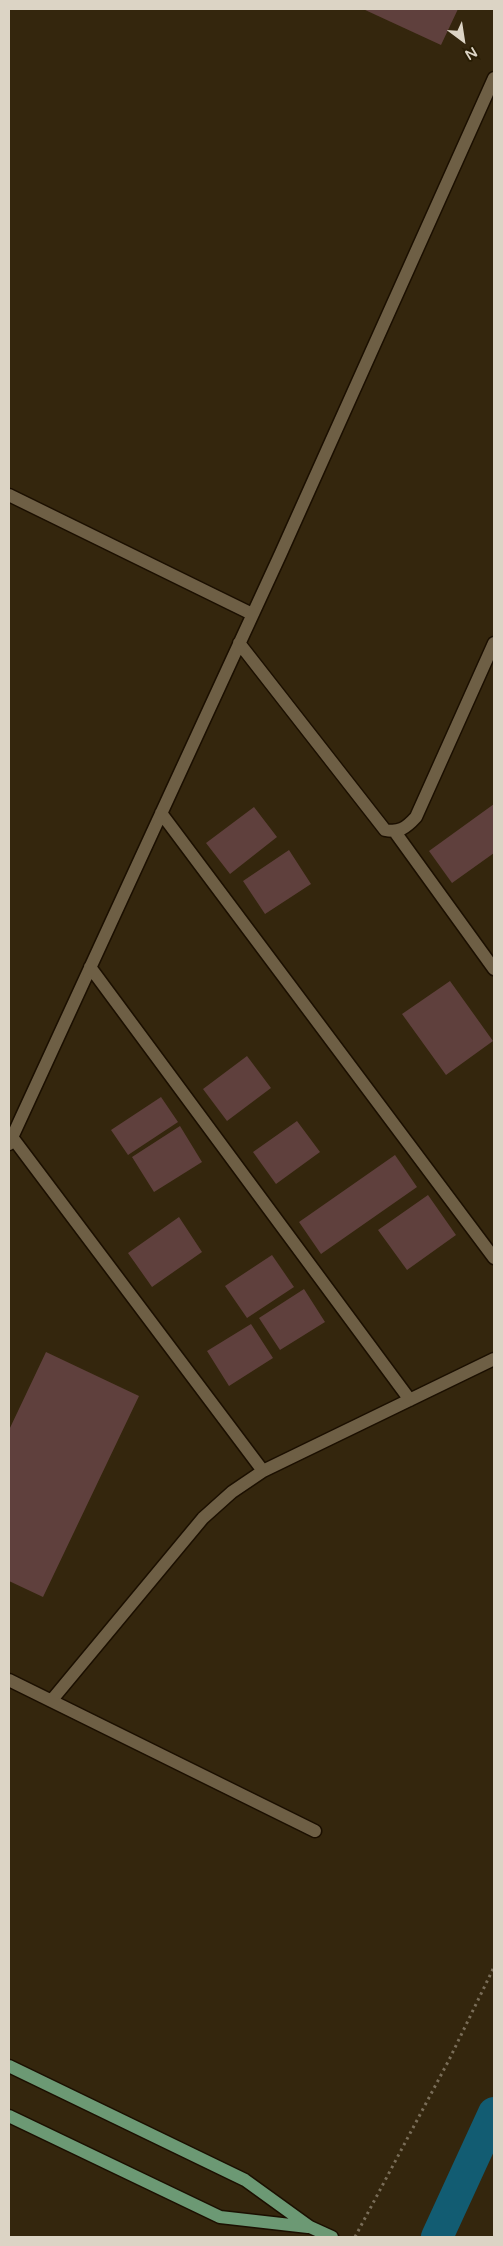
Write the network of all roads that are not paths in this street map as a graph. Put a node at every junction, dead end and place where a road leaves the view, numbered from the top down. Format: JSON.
{"nodes":[{"id":1,"x":494,"y":78,"type":"edge"},
{"id":2,"x":9,"y":495,"type":"edge"},
{"id":3,"x":252,"y":614,"type":"junction"},
{"id":4,"x":239,"y":643,"type":"junction"},
{"id":5,"x":494,"y":644,"type":"edge"},
{"id":6,"x":491,"y":662,"type":"edge"},
{"id":7,"x":161,"y":813,"type":"junction"},
{"id":8,"x":395,"y":832,"type":"junction"},
{"id":9,"x":90,"y":967,"type":"junction"},
{"id":10,"x":494,"y":969,"type":"edge"},
{"id":11,"x":10,"y":1140,"type":"edge"},
{"id":12,"x":494,"y":1258,"type":"edge"},
{"id":13,"x":494,"y":1358,"type":"edge"},
{"id":14,"x":410,"y":1400,"type":"junction"},
{"id":15,"x":263,"y":1471,"type":"junction"},
{"id":16,"x":9,"y":1680,"type":"edge"},
{"id":17,"x":51,"y":1701,"type":"junction"},
{"id":18,"x":315,"y":1831,"type":"dead end"},
{"id":19,"x":9,"y":2066,"type":"edge"},
{"id":20,"x":9,"y":2116,"type":"edge"},
{"id":21,"x":310,"y":2227,"type":"junction"},
{"id":22,"x":332,"y":2237,"type":"edge"}],
"edges":[{"from":1,"to":3,"type":"street"},
{"from":2,"to":3,"type":"street"},
{"from":3,"to":4,"type":"street"},
{"from":4,"to":7,"type":"street"},
{"from":4,"to":8,"type":"street"},
{"from":5,"to":6,"type":"street"},
{"from":6,"to":8,"type":"street"},
{"from":7,"to":9,"type":"street"},
{"from":7,"to":12,"type":"street"},
{"from":8,"to":10,"type":"street"},
{"from":9,"to":11,"type":"street"},
{"from":9,"to":14,"type":"street"},
{"from":11,"to":15,"type":"street"},
{"from":13,"to":14,"type":"street"},
{"from":14,"to":15,"type":"street"},
{"from":15,"to":17,"type":"street"},
{"from":16,"to":17,"type":"street"},
{"from":17,"to":18,"type":"street"},
{"from":19,"to":21,"type":"main road"},
{"from":20,"to":21,"type":"main road"},
{"from":21,"to":22,"type":"main road"}]}
